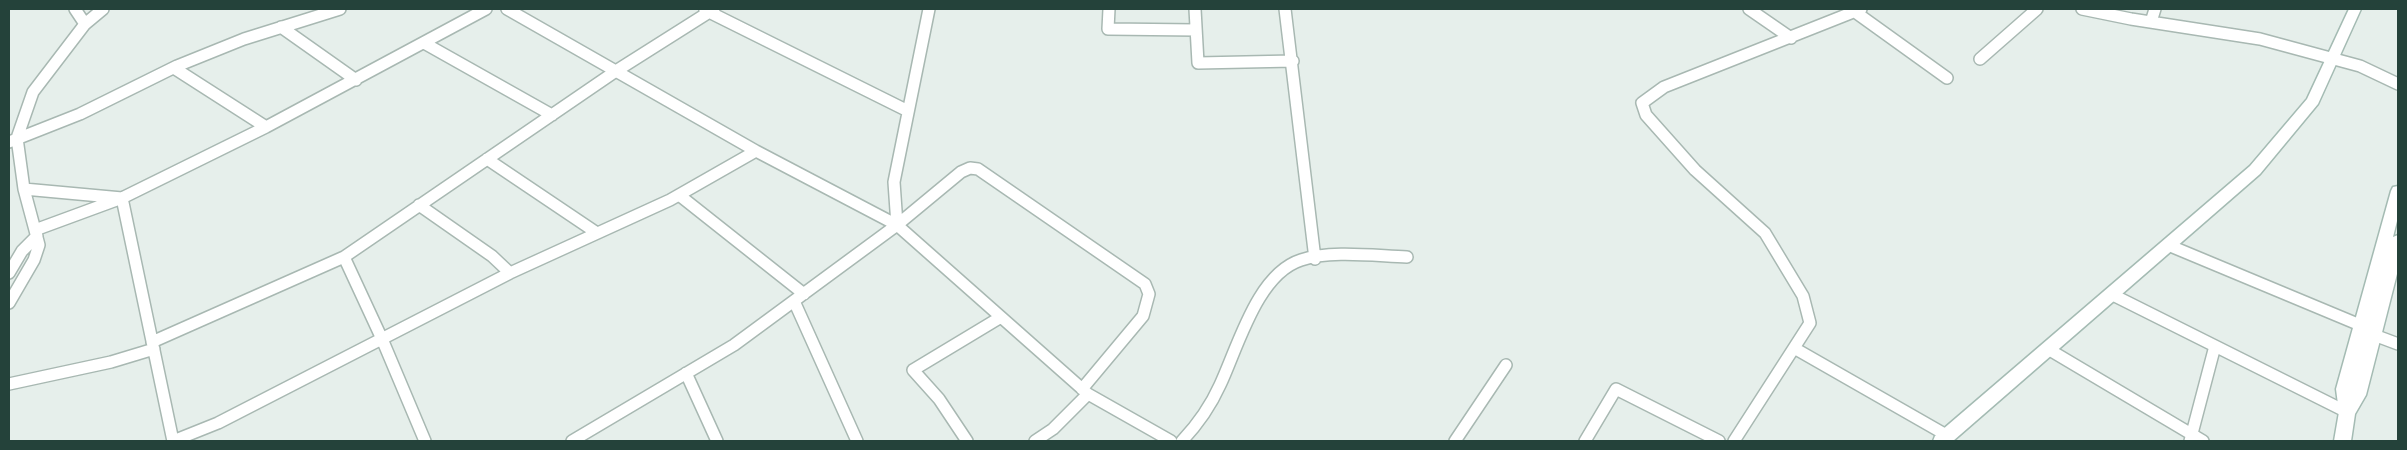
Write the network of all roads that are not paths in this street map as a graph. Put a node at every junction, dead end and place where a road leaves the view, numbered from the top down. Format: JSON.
{"nodes":[{"id":1,"x":75,"y":9,"type":"edge"},
{"id":2,"x":103,"y":9,"type":"edge"},
{"id":3,"x":339,"y":9,"type":"edge"},
{"id":4,"x":486,"y":9,"type":"edge"},
{"id":5,"x":507,"y":9,"type":"edge"},
{"id":6,"x":929,"y":9,"type":"edge"},
{"id":7,"x":1109,"y":9,"type":"edge"},
{"id":8,"x":1195,"y":9,"type":"edge"},
{"id":9,"x":1285,"y":9,"type":"edge"},
{"id":10,"x":1749,"y":9,"type":"edge"},
{"id":11,"x":2037,"y":9,"type":"edge"},
{"id":12,"x":2082,"y":9,"type":"edge"},
{"id":13,"x":2155,"y":9,"type":"edge"},
{"id":14,"x":2355,"y":9,"type":"edge"},
{"id":15,"x":709,"y":10,"type":"edge"},
{"id":16,"x":1855,"y":10,"type":"edge"},
{"id":17,"x":2150,"y":22,"type":"junction"},
{"id":18,"x":85,"y":24,"type":"junction"},
{"id":19,"x":281,"y":27,"type":"junction"},
{"id":20,"x":1196,"y":30,"type":"junction"},
{"id":21,"x":1791,"y":38,"type":"junction"},
{"id":22,"x":424,"y":43,"type":"junction"},
{"id":23,"x":2332,"y":57,"type":"junction"},
{"id":24,"x":1980,"y":59,"type":"dead end"},
{"id":25,"x":1293,"y":61,"type":"junction"},
{"id":26,"x":174,"y":68,"type":"junction"},
{"id":27,"x":616,"y":71,"type":"junction"},
{"id":28,"x":1947,"y":78,"type":"dead end"},
{"id":29,"x":356,"y":80,"type":"junction"},
{"id":30,"x":2398,"y":84,"type":"edge"},
{"id":31,"x":908,"y":111,"type":"junction"},
{"id":32,"x":552,"y":114,"type":"junction"},
{"id":33,"x":266,"y":127,"type":"junction"},
{"id":34,"x":12,"y":139,"type":"edge"},
{"id":35,"x":756,"y":151,"type":"junction"},
{"id":36,"x":487,"y":159,"type":"junction"},
{"id":37,"x":24,"y":189,"type":"junction"},
{"id":38,"x":2398,"y":190,"type":"edge"},
{"id":39,"x":679,"y":195,"type":"junction"},
{"id":40,"x":122,"y":198,"type":"junction"},
{"id":41,"x":419,"y":205,"type":"junction"},
{"id":42,"x":897,"y":226,"type":"junction"},
{"id":43,"x":597,"y":232,"type":"junction"},
{"id":44,"x":36,"y":233,"type":"junction"},
{"id":45,"x":2398,"y":241,"type":"edge"},
{"id":46,"x":2168,"y":245,"type":"junction"},
{"id":47,"x":344,"y":257,"type":"junction"},
{"id":48,"x":1407,"y":257,"type":"dead end"},
{"id":49,"x":1315,"y":259,"type":"junction"},
{"id":50,"x":9,"y":273,"type":"edge"},
{"id":51,"x":510,"y":273,"type":"junction"},
{"id":52,"x":2111,"y":294,"type":"junction"},
{"id":53,"x":799,"y":298,"type":"junction"},
{"id":54,"x":9,"y":304,"type":"edge"},
{"id":55,"x":1001,"y":316,"type":"junction"},
{"id":56,"x":2360,"y":325,"type":"junction"},
{"id":57,"x":2374,"y":335,"type":"junction"},
{"id":58,"x":382,"y":339,"type":"junction"},
{"id":59,"x":2398,"y":344,"type":"edge"},
{"id":60,"x":153,"y":346,"type":"junction"},
{"id":61,"x":2215,"y":346,"type":"junction"},
{"id":62,"x":1794,"y":348,"type":"junction"},
{"id":63,"x":2048,"y":349,"type":"junction"},
{"id":64,"x":1506,"y":365,"type":"dead end"},
{"id":65,"x":686,"y":374,"type":"junction"},
{"id":66,"x":9,"y":384,"type":"edge"},
{"id":67,"x":1085,"y":391,"type":"junction"},
{"id":68,"x":2347,"y":412,"type":"junction"},
{"id":69,"x":1944,"y":438,"type":"edge"},
{"id":70,"x":2190,"y":438,"type":"edge"},
{"id":71,"x":172,"y":441,"type":"edge"},
{"id":72,"x":425,"y":441,"type":"edge"},
{"id":73,"x":574,"y":441,"type":"edge"},
{"id":74,"x":717,"y":441,"type":"edge"},
{"id":75,"x":857,"y":441,"type":"edge"},
{"id":76,"x":967,"y":441,"type":"edge"},
{"id":77,"x":1035,"y":441,"type":"edge"},
{"id":78,"x":1171,"y":441,"type":"edge"},
{"id":79,"x":1182,"y":441,"type":"edge"},
{"id":80,"x":1455,"y":441,"type":"edge"},
{"id":81,"x":1585,"y":441,"type":"edge"},
{"id":82,"x":1719,"y":441,"type":"edge"},
{"id":83,"x":1734,"y":441,"type":"edge"},
{"id":84,"x":2204,"y":441,"type":"edge"},
{"id":85,"x":2342,"y":441,"type":"edge"}],
"edges":[{"from":1,"to":18,"type":"street"},
{"from":2,"to":18,"type":"street"},
{"from":3,"to":19,"type":"street"},
{"from":4,"to":22,"type":"street"},
{"from":5,"to":27,"type":"street"},
{"from":6,"to":31,"type":"street"},
{"from":7,"to":20,"type":"street"},
{"from":8,"to":20,"type":"street"},
{"from":9,"to":25,"type":"street"},
{"from":10,"to":21,"type":"street"},
{"from":11,"to":24,"type":"street"},
{"from":12,"to":17,"type":"street"},
{"from":13,"to":17,"type":"street"},
{"from":14,"to":23,"type":"street"},
{"from":15,"to":27,"type":"street"},
{"from":15,"to":31,"type":"street"},
{"from":16,"to":21,"type":"street"},
{"from":16,"to":28,"type":"street"},
{"from":17,"to":23,"type":"street"},
{"from":18,"to":34,"type":"street"},
{"from":19,"to":26,"type":"street"},
{"from":19,"to":29,"type":"street"},
{"from":20,"to":25,"type":"street"},
{"from":21,"to":62,"type":"street"},
{"from":22,"to":29,"type":"street"},
{"from":22,"to":32,"type":"street"},
{"from":23,"to":30,"type":"street"},
{"from":23,"to":46,"type":"street"},
{"from":25,"to":49,"type":"street"},
{"from":26,"to":33,"type":"street"},
{"from":26,"to":34,"type":"street"},
{"from":27,"to":32,"type":"street"},
{"from":27,"to":35,"type":"street"},
{"from":29,"to":33,"type":"street"},
{"from":31,"to":42,"type":"street"},
{"from":32,"to":36,"type":"street"},
{"from":33,"to":40,"type":"street"},
{"from":34,"to":37,"type":"street"},
{"from":35,"to":39,"type":"street"},
{"from":35,"to":42,"type":"street"},
{"from":36,"to":41,"type":"street"},
{"from":36,"to":43,"type":"street"},
{"from":37,"to":40,"type":"street"},
{"from":37,"to":44,"type":"street"},
{"from":38,"to":56,"type":"street"},
{"from":39,"to":43,"type":"street"},
{"from":39,"to":53,"type":"street"},
{"from":40,"to":44,"type":"street"},
{"from":40,"to":60,"type":"street"},
{"from":41,"to":47,"type":"street"},
{"from":41,"to":51,"type":"street"},
{"from":42,"to":53,"type":"street"},
{"from":42,"to":55,"type":"street"},
{"from":42,"to":67,"type":"street"},
{"from":43,"to":51,"type":"street"},
{"from":44,"to":50,"type":"street"},
{"from":44,"to":54,"type":"street"},
{"from":45,"to":57,"type":"street"},
{"from":46,"to":52,"type":"street"},
{"from":46,"to":56,"type":"street"},
{"from":47,"to":58,"type":"street"},
{"from":47,"to":60,"type":"street"},
{"from":48,"to":49,"type":"street"},
{"from":49,"to":79,"type":"street"},
{"from":51,"to":58,"type":"street"},
{"from":52,"to":61,"type":"street"},
{"from":52,"to":63,"type":"street"},
{"from":53,"to":65,"type":"street"},
{"from":53,"to":75,"type":"street"},
{"from":55,"to":67,"type":"street"},
{"from":55,"to":76,"type":"street"},
{"from":56,"to":68,"type":"street"},
{"from":57,"to":59,"type":"street"},
{"from":57,"to":68,"type":"street"},
{"from":58,"to":71,"type":"street"},
{"from":58,"to":72,"type":"street"},
{"from":60,"to":66,"type":"street"},
{"from":60,"to":71,"type":"street"},
{"from":61,"to":68,"type":"street"},
{"from":61,"to":70,"type":"street"},
{"from":62,"to":69,"type":"street"},
{"from":62,"to":83,"type":"street"},
{"from":63,"to":69,"type":"street"},
{"from":63,"to":70,"type":"street"},
{"from":64,"to":80,"type":"street"},
{"from":65,"to":73,"type":"street"},
{"from":65,"to":74,"type":"street"},
{"from":67,"to":77,"type":"street"},
{"from":67,"to":78,"type":"street"},
{"from":68,"to":85,"type":"street"},
{"from":70,"to":84,"type":"street"},
{"from":81,"to":82,"type":"street"}]}
